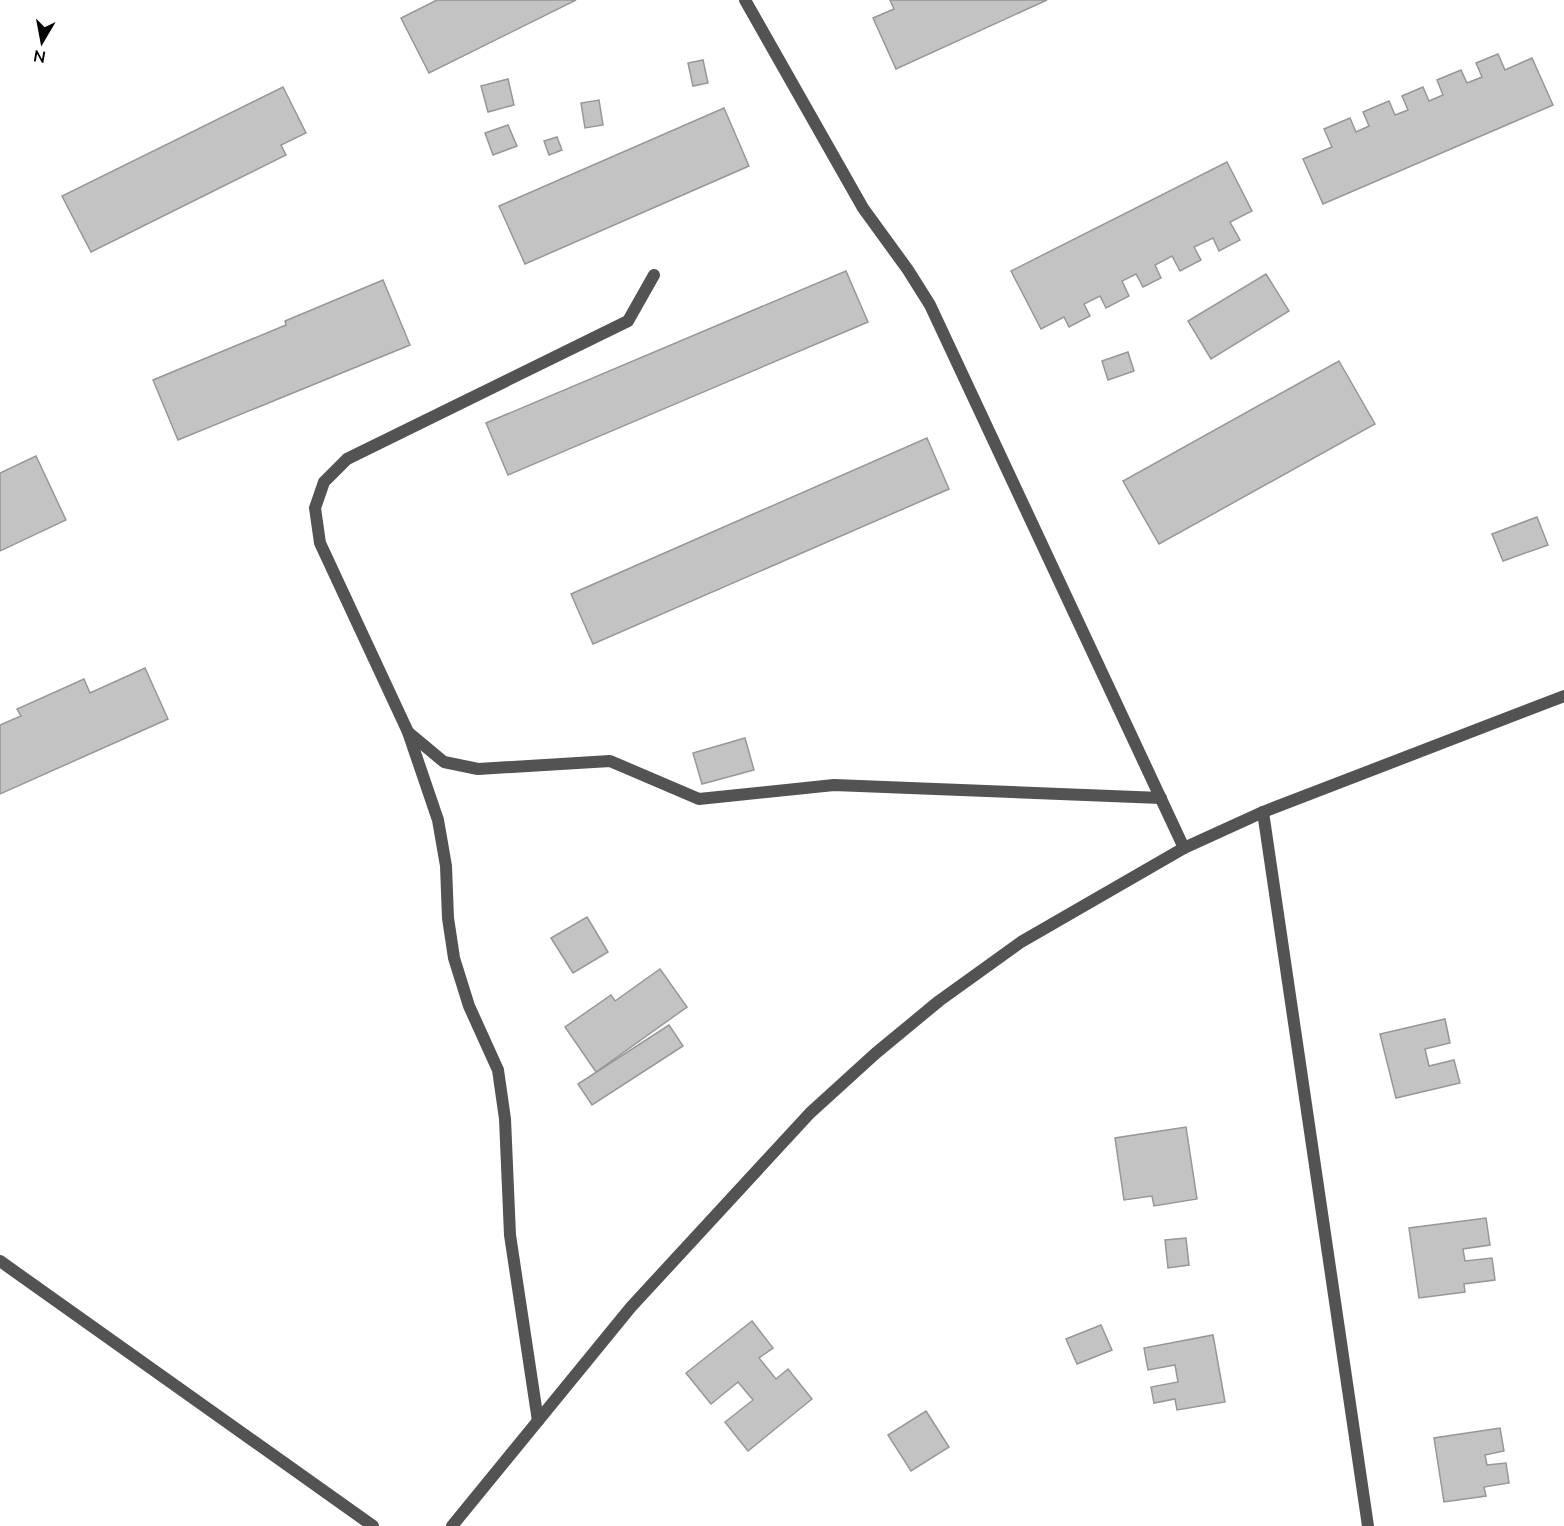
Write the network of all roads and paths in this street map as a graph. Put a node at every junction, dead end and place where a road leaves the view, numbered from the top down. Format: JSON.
{"nodes":[{"id":1,"x":745,"y":0,"type":"edge"},
{"id":2,"x":654,"y":275,"type":"dead end"},
{"id":3,"x":1564,"y":696,"type":"edge"},
{"id":4,"x":408,"y":732,"type":"junction"},
{"id":5,"x":1161,"y":798,"type":"junction"},
{"id":6,"x":1263,"y":812,"type":"junction"},
{"id":7,"x":1184,"y":848,"type":"junction"},
{"id":8,"x":0,"y":1260,"type":"edge"},
{"id":9,"x":538,"y":1421,"type":"junction"},
{"id":10,"x":373,"y":1526,"type":"edge"},
{"id":11,"x":452,"y":1526,"type":"edge"},
{"id":12,"x":1368,"y":1526,"type":"edge"}],
"edges":[{"from":1,"to":5,"type":"street"},
{"from":2,"to":4,"type":"street"},
{"from":3,"to":6,"type":"street"},
{"from":4,"to":5,"type":"street"},
{"from":4,"to":9,"type":"street"},
{"from":5,"to":7,"type":"street"},
{"from":6,"to":7,"type":"street"},
{"from":6,"to":12,"type":"street"},
{"from":7,"to":9,"type":"street"},
{"from":8,"to":10,"type":"street"},
{"from":9,"to":11,"type":"street"}]}
